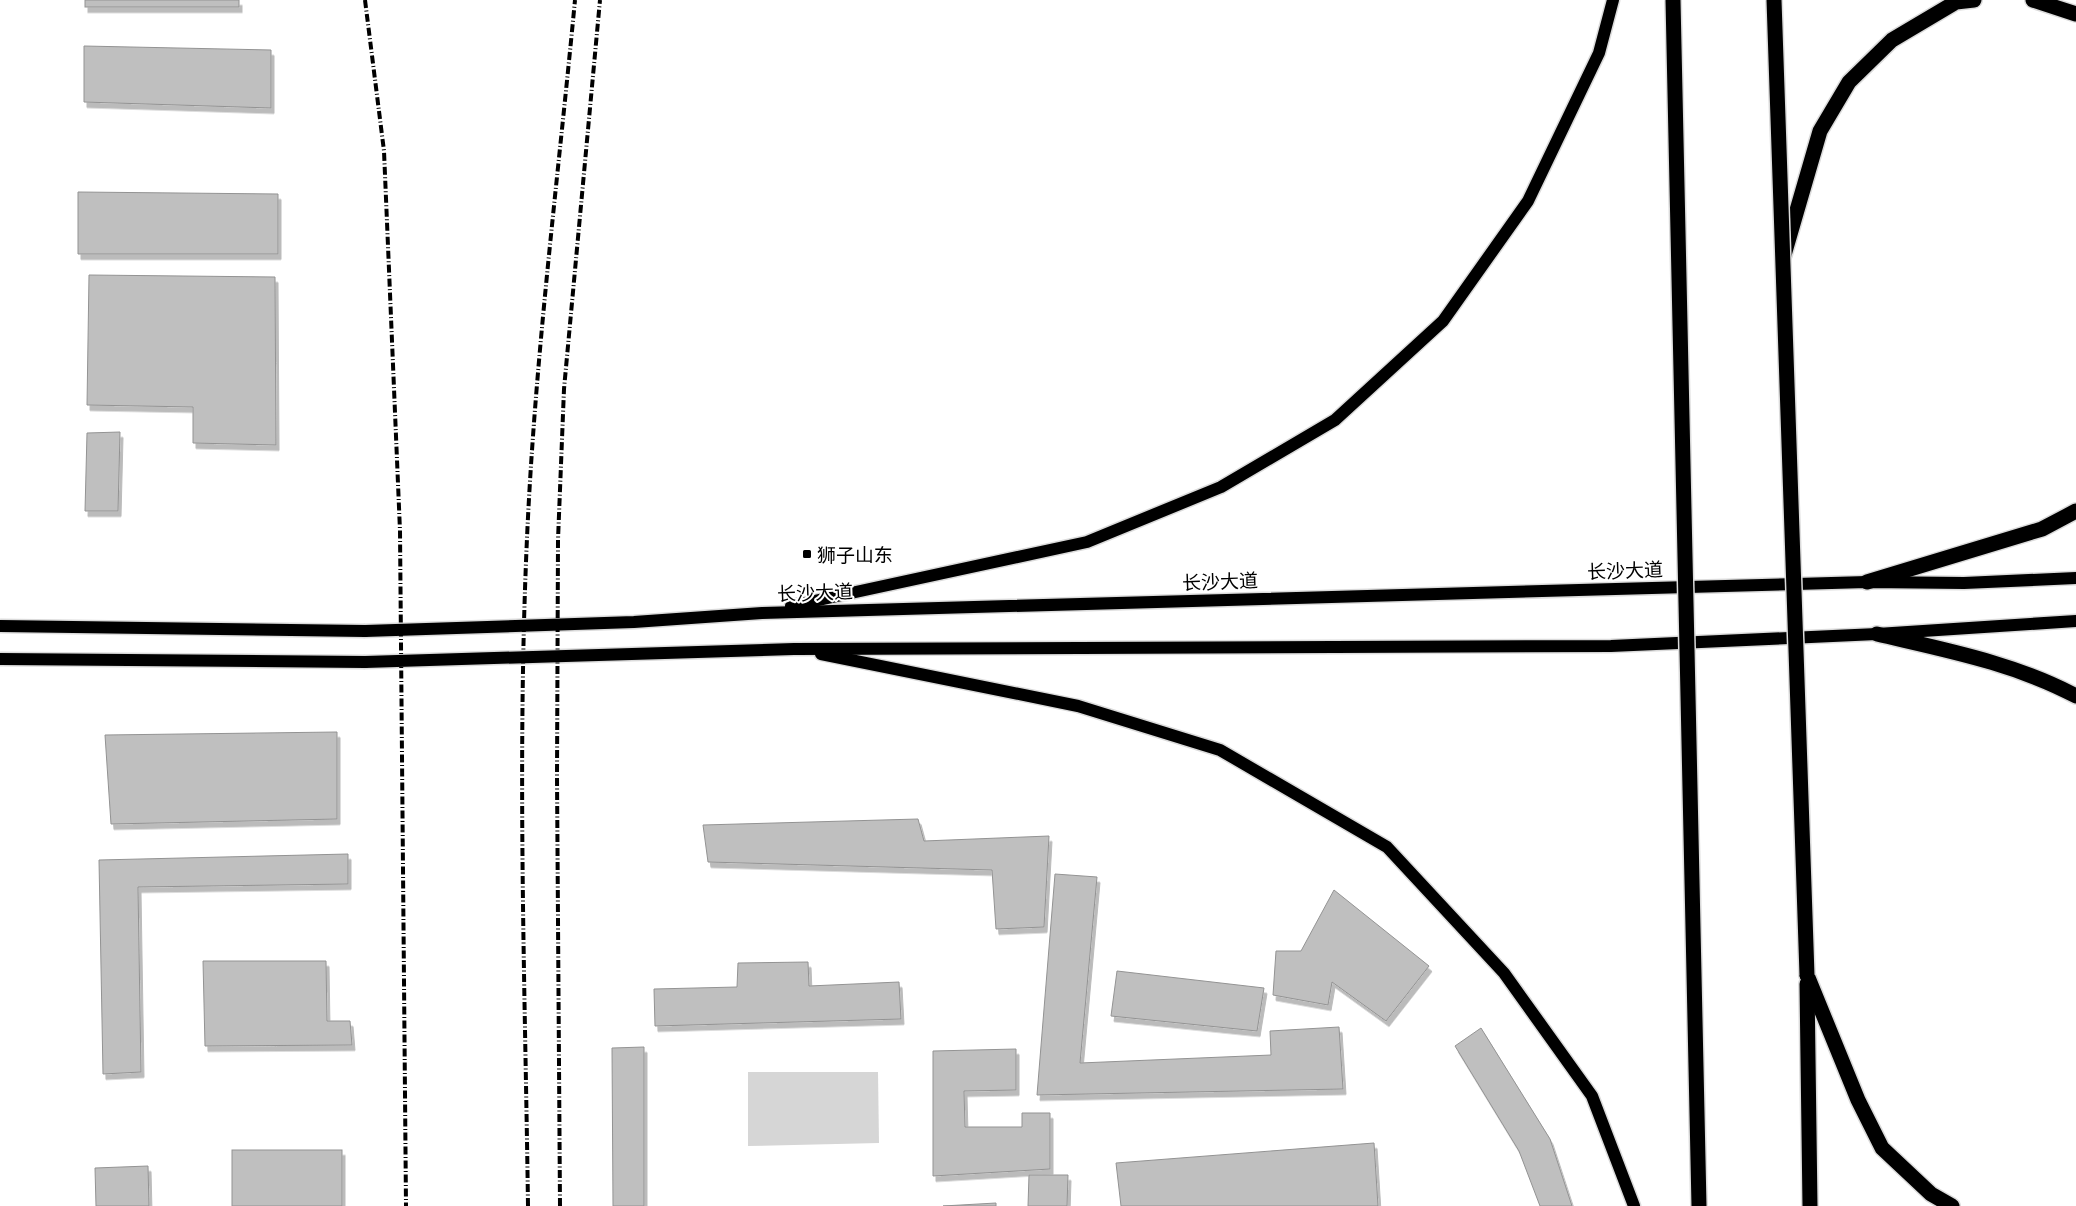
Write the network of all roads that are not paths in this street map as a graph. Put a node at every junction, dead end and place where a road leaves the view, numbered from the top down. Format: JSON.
{"nodes":[{"id":1,"x":1613,"y":0,"type":"edge"},
{"id":2,"x":1673,"y":0,"type":"edge"},
{"id":3,"x":1774,"y":0,"type":"edge"},
{"id":4,"x":1974,"y":0,"type":"edge"},
{"id":5,"x":2034,"y":0,"type":"edge"},
{"id":6,"x":2076,"y":14,"type":"edge"},
{"id":7,"x":1782,"y":264,"type":"junction"},
{"id":8,"x":2076,"y":511,"type":"edge"},
{"id":9,"x":2076,"y":578,"type":"edge"},
{"id":10,"x":1867,"y":582,"type":"junction"},
{"id":11,"x":762,"y":613,"type":"junction"},
{"id":12,"x":2076,"y":621,"type":"edge"},
{"id":13,"x":0,"y":626,"type":"edge"},
{"id":14,"x":1877,"y":634,"type":"junction"},
{"id":15,"x":794,"y":649,"type":"junction"},
{"id":16,"x":0,"y":659,"type":"edge"},
{"id":17,"x":2076,"y":696,"type":"edge"},
{"id":18,"x":1807,"y":975,"type":"junction"},
{"id":19,"x":1634,"y":1206,"type":"edge"},
{"id":20,"x":1699,"y":1206,"type":"edge"},
{"id":21,"x":1810,"y":1206,"type":"edge"},
{"id":22,"x":1952,"y":1206,"type":"edge"}],
"edges":[{"from":1,"to":11,"type":"main road"},
{"from":2,"to":20,"type":"highway","bridge":true},
{"from":3,"to":7,"type":"highway","bridge":true},
{"from":4,"to":7,"type":"highway","bridge":true},
{"from":5,"to":6,"type":"highway"},
{"from":7,"to":18,"type":"highway","bridge":true},
{"from":8,"to":10,"type":"highway"},
{"from":9,"to":10,"type":"main road","name":"长沙大道"},
{"from":10,"to":11,"type":"main road","name":"长沙大道"},
{"from":11,"to":13,"type":"main road","name":"长沙大道","bridge":true},
{"from":12,"to":14,"type":"main road"},
{"from":14,"to":15,"type":"main road"},
{"from":14,"to":17,"type":"highway"},
{"from":15,"to":16,"type":"main road","bridge":true},
{"from":15,"to":19,"type":"main road"},
{"from":18,"to":21,"type":"highway"},
{"from":18,"to":22,"type":"highway"}]}
